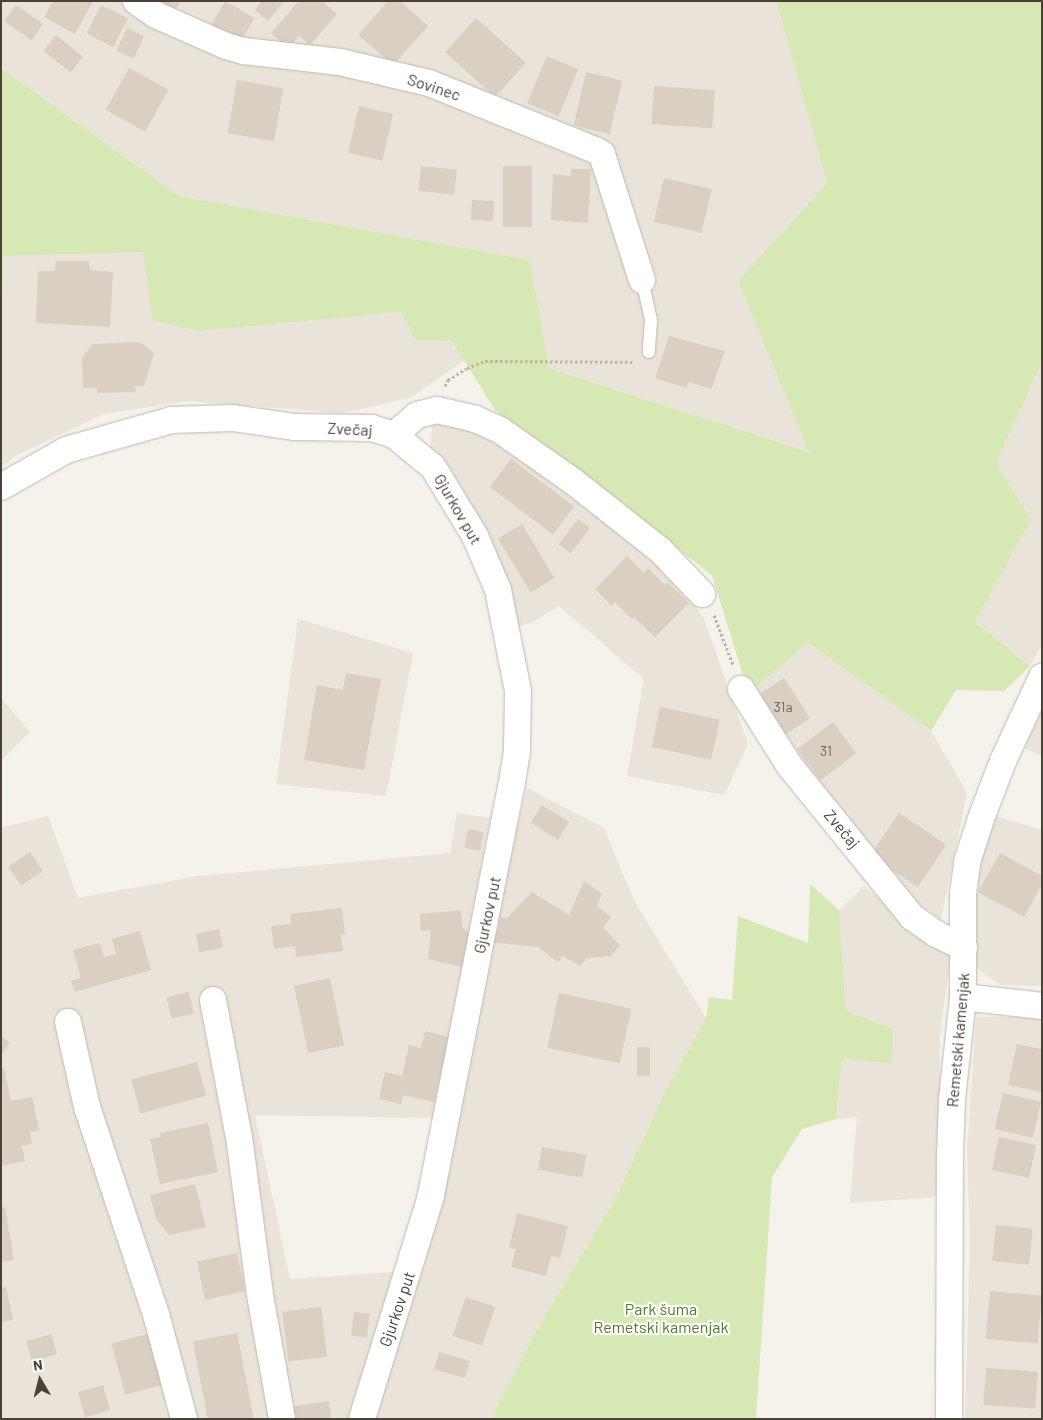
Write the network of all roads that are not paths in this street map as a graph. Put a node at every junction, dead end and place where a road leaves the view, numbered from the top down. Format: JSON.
{"nodes":[{"id":1,"x":136,"y":1,"type":"edge"},
{"id":2,"x":642,"y":280,"type":"joint"},
{"id":3,"x":649,"y":352,"type":"road end"},
{"id":4,"x":394,"y":435,"type":"junction"},
{"id":5,"x":1,"y":487,"type":"edge"},
{"id":6,"x":707,"y":601,"type":"road end"},
{"id":7,"x":1042,"y":677,"type":"edge"},
{"id":8,"x":741,"y":689,"type":"road end"},
{"id":9,"x":964,"y":947,"type":"junction"},
{"id":10,"x":963,"y":997,"type":"junction"},
{"id":11,"x":213,"y":1000,"type":"dead end"},
{"id":12,"x":1042,"y":1006,"type":"edge"},
{"id":13,"x":68,"y":1022,"type":"dead end"},
{"id":14,"x":184,"y":1419,"type":"edge"},
{"id":15,"x":282,"y":1419,"type":"edge"},
{"id":16,"x":362,"y":1419,"type":"edge"},
{"id":17,"x":949,"y":1419,"type":"edge"}],
"edges":[{"from":1,"to":2,"type":"street","name":"Sovinec"},
{"from":2,"to":3,"type":"lane"},
{"from":4,"to":5,"type":"street","name":"Zvečaj"},
{"from":4,"to":6,"type":"street","name":"Zvečaj"},
{"from":4,"to":16,"type":"street","name":"Gjurkov put"},
{"from":7,"to":9,"type":"street","name":"Remetski kamenjak"},
{"from":8,"to":9,"type":"street","name":"Zvečaj"},
{"from":9,"to":10,"type":"street","name":"Remetski kamenjak"},
{"from":10,"to":12,"type":"street"},
{"from":10,"to":17,"type":"street","name":"Remetski kamenjak"},
{"from":11,"to":15,"type":"street"},
{"from":13,"to":14,"type":"street"}]}
